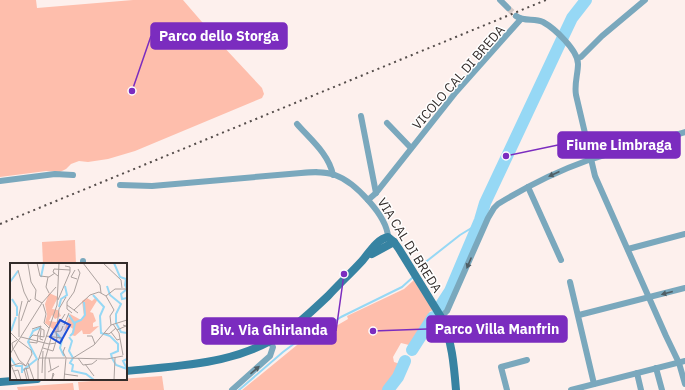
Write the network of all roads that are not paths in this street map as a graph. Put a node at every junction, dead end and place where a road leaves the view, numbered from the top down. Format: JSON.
{"nodes":[{"id":1,"x":645,"y":0,"type":"edge"},
{"id":2,"x":502,"y":1,"type":"edge"},
{"id":3,"x":508,"y":8,"type":"tunnel mouth"},
{"id":4,"x":578,"y":58,"type":"junction"},
{"id":5,"x":361,"y":116,"type":"dead end"},
{"id":6,"x":386,"y":123,"type":"dead end"},
{"id":7,"x":297,"y":124,"type":"dead end"},
{"id":8,"x":685,"y":132,"type":"edge"},
{"id":9,"x":411,"y":148,"type":"junction"},
{"id":10,"x":590,"y":159,"type":"junction"},
{"id":11,"x":73,"y":175,"type":"dead end"},
{"id":12,"x":333,"y":175,"type":"junction"},
{"id":13,"x":0,"y":181,"type":"edge"},
{"id":14,"x":120,"y":185,"type":"dead end"},
{"id":15,"x":528,"y":187,"type":"junction"},
{"id":16,"x":376,"y":192,"type":"junction"},
{"id":17,"x":368,"y":200,"type":"junction"},
{"id":18,"x":685,"y":234,"type":"edge"},
{"id":19,"x":391,"y":240,"type":"junction"},
{"id":20,"x":628,"y":249,"type":"junction"},
{"id":21,"x":561,"y":260,"type":"dead end"},
{"id":22,"x":570,"y":282,"type":"dead end"},
{"id":23,"x":685,"y":288,"type":"edge"},
{"id":24,"x":649,"y":298,"type":"junction"},
{"id":25,"x":578,"y":315,"type":"junction"},
{"id":26,"x":441,"y":317,"type":"junction"},
{"id":27,"x":272,"y":344,"type":"junction"},
{"id":28,"x":527,"y":360,"type":"dead end"},
{"id":29,"x":682,"y":362,"type":"edge"},
{"id":30,"x":656,"y":368,"type":"junction"},
{"id":31,"x":127,"y":371,"type":"edge"},
{"id":32,"x":637,"y":373,"type":"junction"},
{"id":33,"x":25,"y":380,"type":"edge"},
{"id":34,"x":0,"y":382,"type":"edge"},
{"id":35,"x":594,"y":384,"type":"junction"},
{"id":36,"x":685,"y":384,"type":"edge"},
{"id":37,"x":232,"y":390,"type":"edge"},
{"id":38,"x":456,"y":390,"type":"edge"},
{"id":39,"x":507,"y":390,"type":"edge"},
{"id":40,"x":571,"y":390,"type":"edge"},
{"id":41,"x":641,"y":390,"type":"edge"},
{"id":42,"x":662,"y":390,"type":"edge"}],
"edges":[{"from":1,"to":4,"type":"street"},
{"from":2,"to":3,"type":"street"},
{"from":4,"to":9,"type":"street","name":"VICOLO CAL DI BREDA"},
{"from":4,"to":10,"type":"street"},
{"from":5,"to":16,"type":"street"},
{"from":6,"to":9,"type":"street","name":"VICOLO CAL DI BREDA"},
{"from":7,"to":12,"type":"street"},
{"from":8,"to":10,"type":"street"},
{"from":9,"to":16,"type":"street","name":"VICOLO CAL DI BREDA"},
{"from":10,"to":15,"type":"street","one_way":true},
{"from":10,"to":20,"type":"street"},
{"from":11,"to":13,"type":"street"},
{"from":12,"to":14,"type":"street","name":"VIA CAL DI BREDA"},
{"from":12,"to":17,"type":"street","name":"VIA CAL DI BREDA"},
{"from":15,"to":21,"type":"street"},
{"from":15,"to":26,"type":"street","one_way":true},
{"from":16,"to":17,"type":"street","name":"VICOLO CAL DI BREDA"},
{"from":17,"to":19,"type":"street","name":"VIA CAL DI BREDA"},
{"from":18,"to":20,"type":"street"},
{"from":19,"to":26,"type":"street","name":"VIA CAL DI BREDA"},
{"from":19,"to":27,"type":"street"},
{"from":20,"to":24,"type":"street"},
{"from":22,"to":25,"type":"street"},
{"from":23,"to":24,"type":"street","one_way":true},
{"from":24,"to":25,"type":"street"},
{"from":24,"to":29,"type":"street"},
{"from":25,"to":35,"type":"street"},
{"from":26,"to":38,"type":"street","name":"VIA CAL DI BREDA"},
{"from":27,"to":31,"type":"street"},
{"from":37,"to":27,"type":"street","one_way":true},
{"from":28,"to":39,"type":"street"},
{"from":29,"to":30,"type":"street"},
{"from":29,"to":36,"type":"street"},
{"from":30,"to":32,"type":"street"},
{"from":30,"to":42,"type":"street"},
{"from":32,"to":35,"type":"street"},
{"from":32,"to":41,"type":"street"},
{"from":33,"to":34,"type":"street"},
{"from":35,"to":40,"type":"street"}]}
